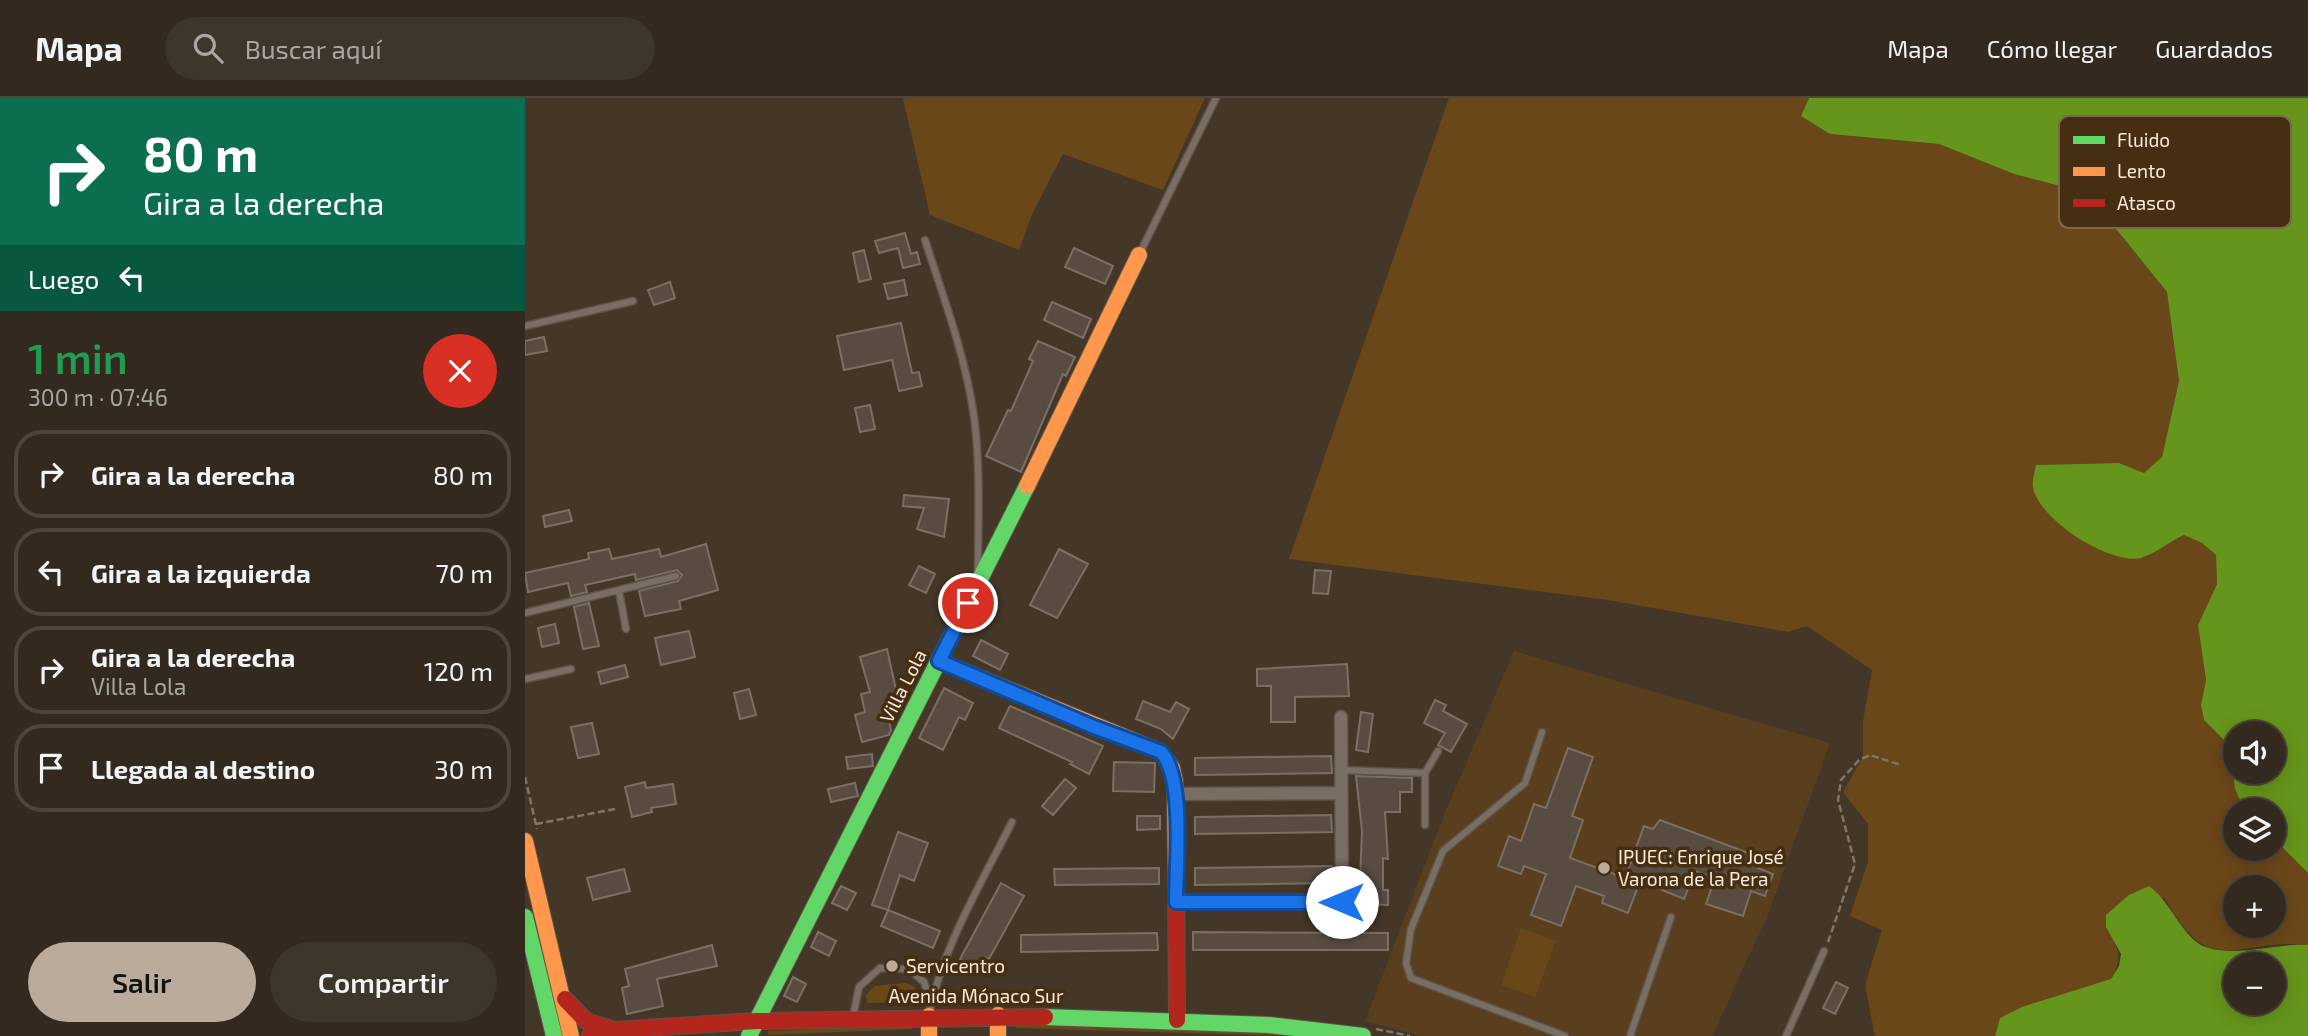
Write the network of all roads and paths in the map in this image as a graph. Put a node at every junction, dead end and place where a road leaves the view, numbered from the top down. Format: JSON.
{"nodes":[{"id":1,"x":1216,"y":98,"type":"edge"},
{"id":2,"x":925,"y":240,"type":"dead end"},
{"id":3,"x":1139,"y":255,"type":"joint"},
{"id":4,"x":633,"y":301,"type":"dead end"},
{"id":5,"x":525,"y":326,"type":"edge"},
{"id":6,"x":676,"y":576,"type":"dead end"},
{"id":7,"x":978,"y":583,"type":"junction"},
{"id":8,"x":619,"y":592,"type":"junction"},
{"id":9,"x":525,"y":613,"type":"edge"},
{"id":10,"x":626,"y":629,"type":"dead end"},
{"id":11,"x":939,"y":661,"type":"junction"},
{"id":12,"x":571,"y":669,"type":"dead end"},
{"id":13,"x":525,"y":679,"type":"edge"},
{"id":14,"x":1341,"y":717,"type":"dead end"},
{"id":15,"x":1542,"y":732,"type":"dead end"},
{"id":16,"x":1438,"y":751,"type":"dead end"},
{"id":17,"x":1901,"y":765,"type":"dead end"},
{"id":18,"x":1341,"y":770,"type":"junction"},
{"id":19,"x":1425,"y":772,"type":"junction"},
{"id":20,"x":525,"y":778,"type":"edge"},
{"id":21,"x":1341,"y":793,"type":"junction"},
{"id":22,"x":1175,"y":794,"type":"junction"},
{"id":23,"x":615,"y":809,"type":"dead end"},
{"id":24,"x":1012,"y":822,"type":"dead end"},
{"id":25,"x":536,"y":824,"type":"junction"},
{"id":26,"x":1425,"y":825,"type":"dead end"},
{"id":27,"x":531,"y":837,"type":"edge"},
{"id":28,"x":1176,"y":902,"type":"junction"},
{"id":29,"x":525,"y":916,"type":"edge"},
{"id":30,"x":1671,"y":917,"type":"dead end"},
{"id":31,"x":1824,"y":951,"type":"joint"},
{"id":32,"x":563,"y":996,"type":"junction"},
{"id":33,"x":930,"y":1010,"type":"junction"},
{"id":34,"x":998,"y":1015,"type":"junction"},
{"id":35,"x":853,"y":1018,"type":"junction"},
{"id":36,"x":1178,"y":1020,"type":"junction"},
{"id":37,"x":757,"y":1021,"type":"junction"},
{"id":38,"x":614,"y":1030,"type":"junction"},
{"id":39,"x":1366,"y":1032,"type":"edge"},
{"id":40,"x":554,"y":1036,"type":"edge"},
{"id":41,"x":571,"y":1036,"type":"edge"},
{"id":42,"x":590,"y":1036,"type":"edge"},
{"id":43,"x":749,"y":1036,"type":"edge"},
{"id":44,"x":929,"y":1036,"type":"edge"},
{"id":45,"x":998,"y":1036,"type":"edge"},
{"id":46,"x":1410,"y":1036,"type":"edge"},
{"id":47,"x":1565,"y":1036,"type":"edge"},
{"id":48,"x":1630,"y":1036,"type":"edge"},
{"id":49,"x":1786,"y":1036,"type":"edge"}],
"edges":[{"from":1,"to":3,"type":"lane"},
{"from":2,"to":7,"type":"lane"},
{"from":3,"to":7,"type":"street","name":"Villa Lola"},
{"from":4,"to":5,"type":"lane"},
{"from":6,"to":8,"type":"lane"},
{"from":7,"to":11,"type":"street","name":"Villa Lola"},
{"from":8,"to":9,"type":"lane"},
{"from":8,"to":10,"type":"lane"},
{"from":11,"to":22,"type":"street"},
{"from":11,"to":37,"type":"street","name":"Villa Lola"},
{"from":12,"to":13,"type":"lane"},
{"from":14,"to":18,"type":"street"},
{"from":15,"to":47,"type":"lane"},
{"from":16,"to":19,"type":"lane"},
{"from":17,"to":31,"type":"path"},
{"from":18,"to":19,"type":"lane"},
{"from":18,"to":21,"type":"street"},
{"from":19,"to":26,"type":"lane"},
{"from":20,"to":25,"type":"path"},
{"from":21,"to":22,"type":"street"},
{"from":21,"to":28,"type":"street"},
{"from":22,"to":28,"type":"street"},
{"from":23,"to":25,"type":"path"},
{"from":24,"to":33,"type":"lane"},
{"from":25,"to":27,"type":"path"},
{"from":27,"to":32,"type":"street"},
{"from":28,"to":36,"type":"street"},
{"from":29,"to":40,"type":"street"},
{"from":30,"to":48,"type":"lane"},
{"from":31,"to":49,"type":"lane"},
{"from":32,"to":38,"type":"street"},
{"from":32,"to":41,"type":"street"},
{"from":33,"to":34,"type":"street","name":"Avenida Mónaco Sur"},
{"from":33,"to":35,"type":"street","name":"Avenida Mónaco Sur"},
{"from":33,"to":35,"type":"lane"},
{"from":33,"to":44,"type":"street"},
{"from":34,"to":36,"type":"street","name":"Avenida Mónaco Sur"},
{"from":34,"to":45,"type":"street"},
{"from":35,"to":37,"type":"street","name":"Avenida Mónaco Sur"},
{"from":36,"to":39,"type":"street","name":"Avenida Mónaco Sur"},
{"from":37,"to":38,"type":"street","name":"Avenida Mónaco Sur"},
{"from":37,"to":43,"type":"street","name":"Villa Lola"},
{"from":38,"to":42,"type":"street","name":"Avenida Mónaco Sur"},
{"from":39,"to":46,"type":"path"}]}
